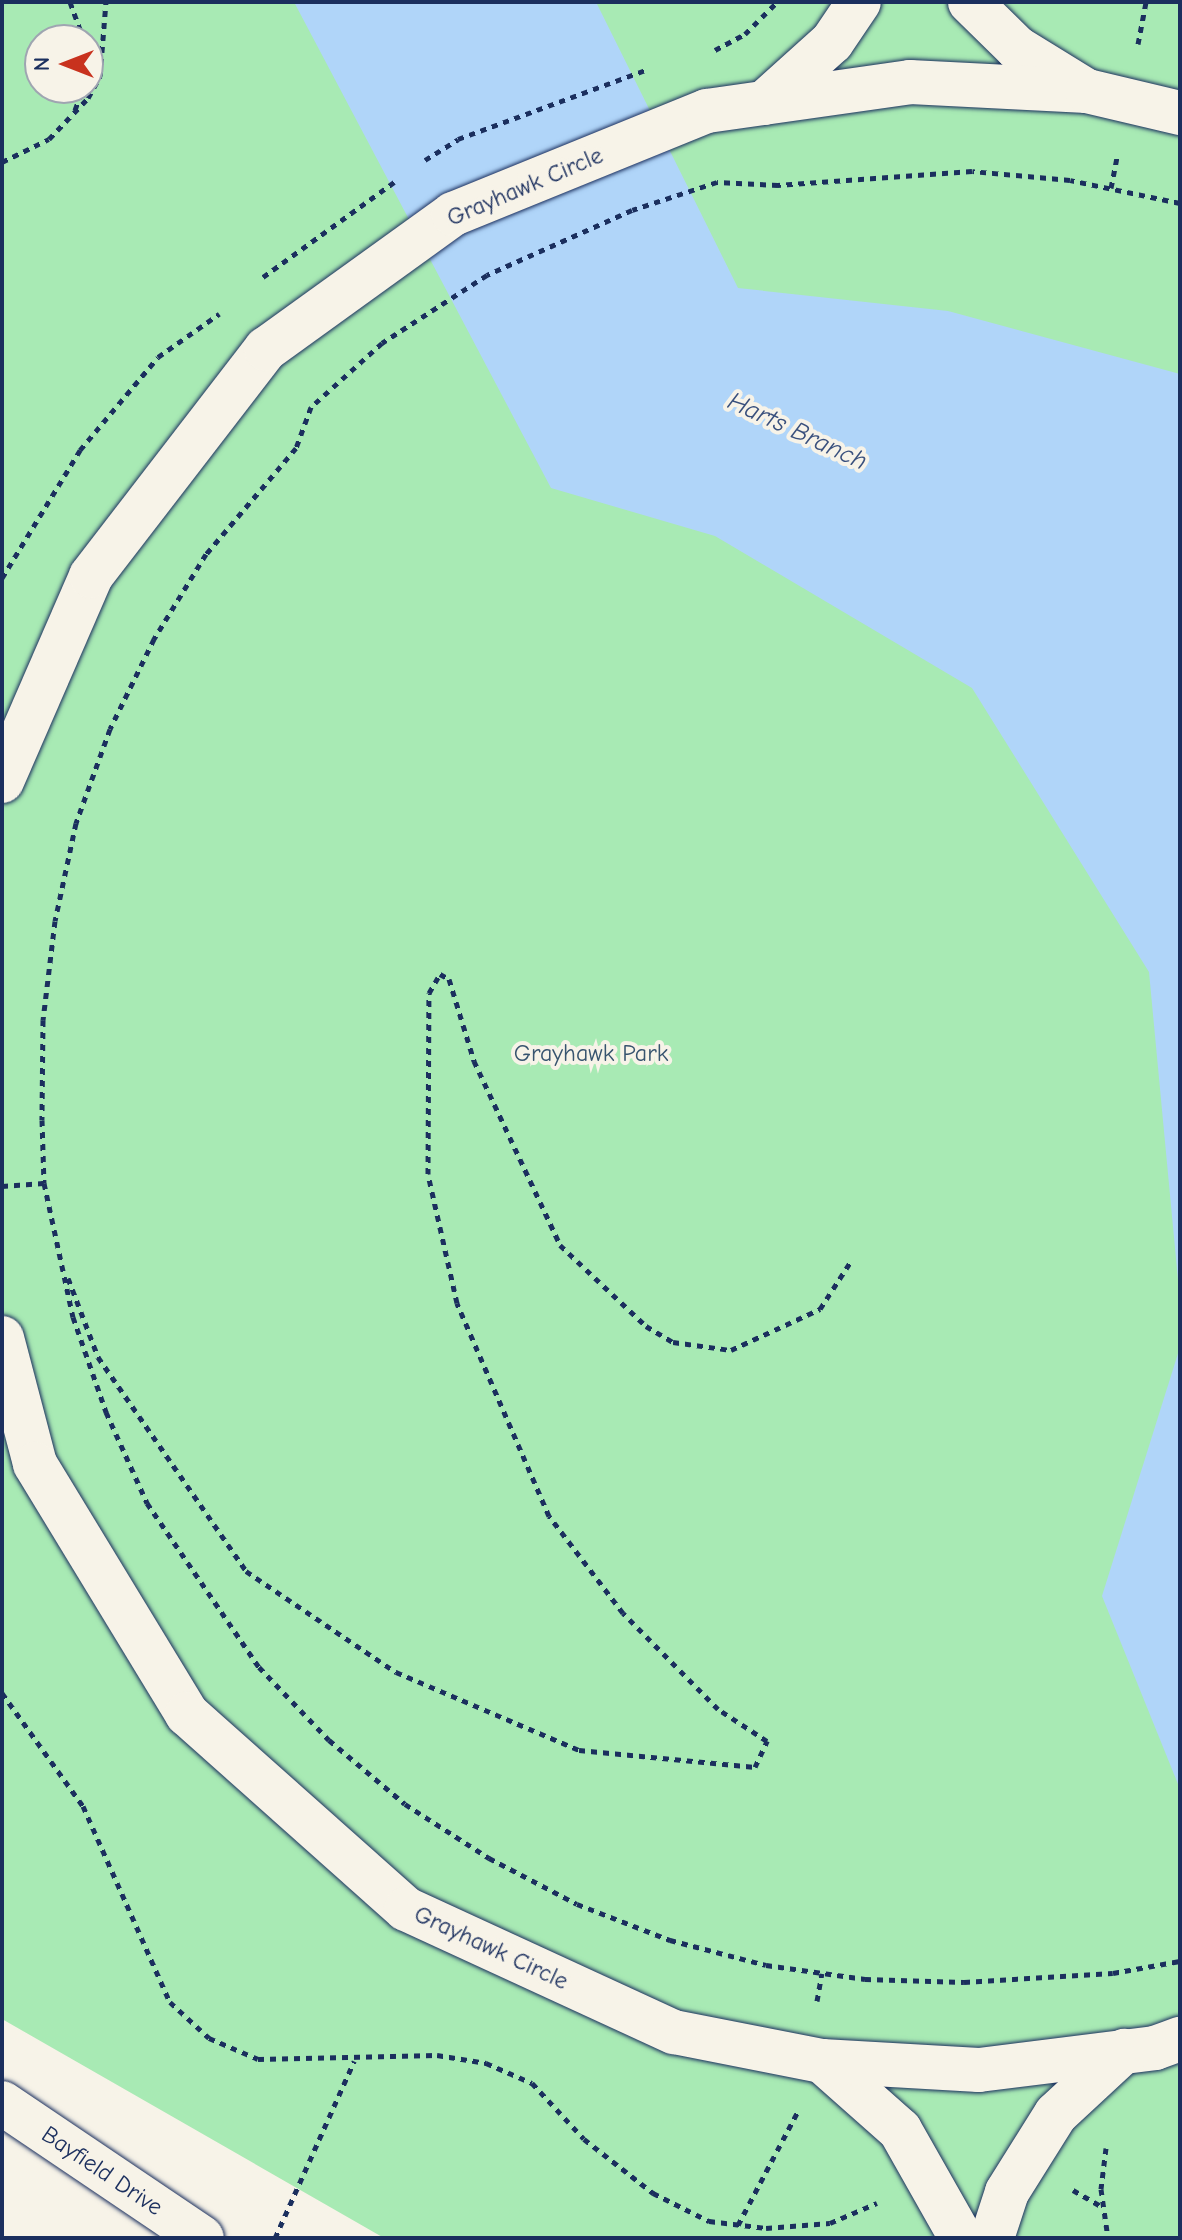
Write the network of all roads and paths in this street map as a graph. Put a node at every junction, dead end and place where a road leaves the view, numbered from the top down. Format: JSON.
{"nodes":[{"id":1,"x":70,"y":2,"type":"edge"},
{"id":2,"x":106,"y":2,"type":"edge"},
{"id":3,"x":777,"y":2,"type":"edge"},
{"id":4,"x":859,"y":2,"type":"edge"},
{"id":5,"x":970,"y":2,"type":"edge"},
{"id":6,"x":78,"y":24,"type":"edge"},
{"id":7,"x":708,"y":55,"type":"dead end"},
{"id":8,"x":1087,"y":91,"type":"junction"},
{"id":9,"x":764,"y":103,"type":"junction"},
{"id":10,"x":77,"y":104,"type":"edge"},
{"id":11,"x":74,"y":112,"type":"junction"},
{"id":12,"x":1180,"y":113,"type":"edge"},
{"id":13,"x":2,"y":162,"type":"edge"},
{"id":14,"x":1180,"y":203,"type":"edge"},
{"id":15,"x":222,"y":312,"type":"dead end"},
{"id":16,"x":2,"y":578,"type":"edge"},
{"id":17,"x":2,"y":781,"type":"edge"},
{"id":18,"x":44,"y":1183,"type":"junction"},
{"id":19,"x":2,"y":1186,"type":"edge"},
{"id":20,"x":61,"y":1259,"type":"junction"},
{"id":21,"x":851,"y":1261,"type":"dead end"},
{"id":22,"x":2,"y":1338,"type":"edge"},
{"id":23,"x":2,"y":1693,"type":"edge"},
{"id":24,"x":1180,"y":1961,"type":"edge"},
{"id":25,"x":1153,"y":2046,"type":"edge"},
{"id":26,"x":354,"y":2061,"type":"junction"},
{"id":27,"x":822,"y":2061,"type":"junction"},
{"id":28,"x":2,"y":2103,"type":"edge"},
{"id":29,"x":1110,"y":2138,"type":"dead end"},
{"id":30,"x":881,"y":2201,"type":"dead end"},
{"id":31,"x":183,"y":2233,"type":"edge"},
{"id":32,"x":275,"y":2238,"type":"edge"},
{"id":33,"x":961,"y":2238,"type":"edge"},
{"id":34,"x":992,"y":2238,"type":"edge"},
{"id":35,"x":1108,"y":2238,"type":"edge"}],
"edges":[{"from":1,"to":6,"type":"path"},
{"from":2,"to":11,"type":"path"},
{"from":3,"to":7,"type":"path"},
{"from":4,"to":9,"type":"street"},
{"from":5,"to":8,"type":"street"},
{"from":8,"to":9,"type":"street","name":"Grayhawk Circle"},
{"from":8,"to":12,"type":"street","name":"Grayhawk Circle"},
{"from":9,"to":17,"type":"street","name":"Grayhawk Circle"},
{"from":10,"to":11,"type":"path"},
{"from":11,"to":13,"type":"path"},
{"from":14,"to":18,"type":"path"},
{"from":15,"to":16,"type":"path"},
{"from":18,"to":19,"type":"path"},
{"from":18,"to":20,"type":"path"},
{"from":20,"to":21,"type":"path"},
{"from":20,"to":24,"type":"path"},
{"from":22,"to":27,"type":"street","name":"Grayhawk Circle"},
{"from":23,"to":26,"type":"path"},
{"from":25,"to":27,"type":"street","name":"Grayhawk Circle"},
{"from":25,"to":34,"type":"street"},
{"from":26,"to":30,"type":"path"},
{"from":26,"to":32,"type":"path"},
{"from":27,"to":33,"type":"street"},
{"from":28,"to":31,"type":"street","name":"Bayfield Drive"},
{"from":29,"to":35,"type":"path"}]}
